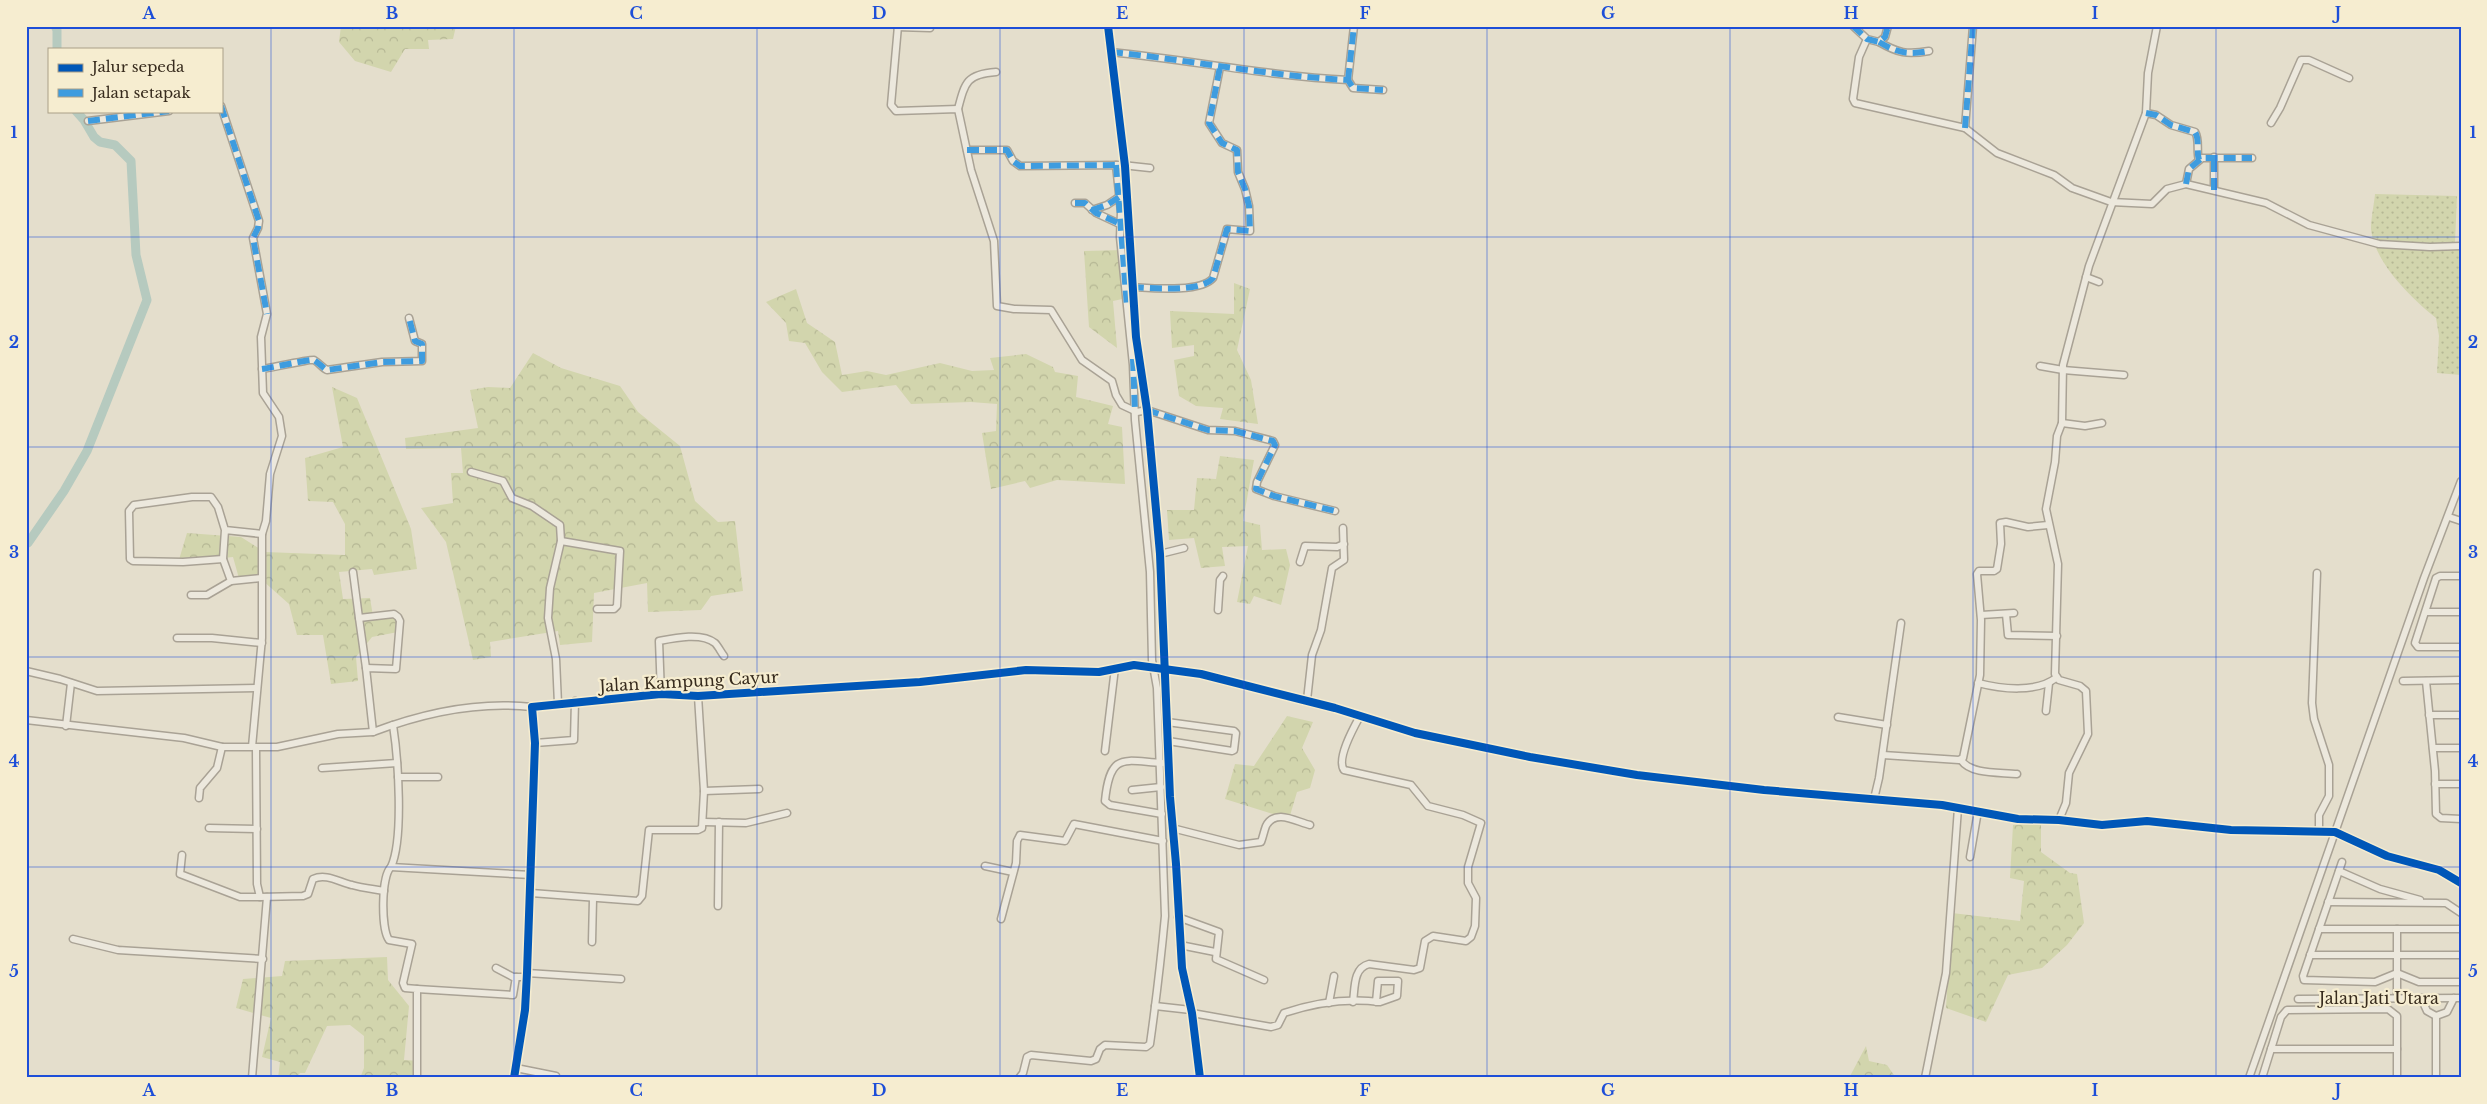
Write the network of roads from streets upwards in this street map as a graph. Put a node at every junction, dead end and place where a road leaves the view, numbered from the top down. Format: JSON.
{"nodes":[{"id":1,"x":1108,"y":26,"type":"edge"},
{"id":2,"x":1354,"y":26,"type":"edge"},
{"id":3,"x":1853,"y":26,"type":"edge"},
{"id":4,"x":1888,"y":26,"type":"edge"},
{"id":5,"x":1973,"y":26,"type":"edge"},
{"id":6,"x":2157,"y":26,"type":"edge"},
{"id":7,"x":897,"y":27,"type":"edge"},
{"id":8,"x":930,"y":28,"type":"dead end"},
{"id":9,"x":1867,"y":40,"type":"junction"},
{"id":10,"x":1879,"y":42,"type":"junction"},
{"id":11,"x":1929,"y":51,"type":"dead end"},
{"id":12,"x":1111,"y":52,"type":"junction"},
{"id":13,"x":1220,"y":67,"type":"junction"},
{"id":14,"x":996,"y":72,"type":"dead end"},
{"id":15,"x":2349,"y":78,"type":"dead end"},
{"id":16,"x":1348,"y":80,"type":"junction"},
{"id":17,"x":1383,"y":90,"type":"dead end"},
{"id":18,"x":222,"y":109,"type":"edge"},
{"id":19,"x":958,"y":109,"type":"junction"},
{"id":20,"x":161,"y":112,"type":"edge"},
{"id":21,"x":2146,"y":113,"type":"junction"},
{"id":22,"x":88,"y":121,"type":"dead end"},
{"id":23,"x":2271,"y":123,"type":"dead end"},
{"id":24,"x":1965,"y":128,"type":"junction"},
{"id":25,"x":967,"y":150,"type":"junction"},
{"id":26,"x":2214,"y":157,"type":"junction"},
{"id":27,"x":2252,"y":158,"type":"dead end"},
{"id":28,"x":2199,"y":160,"type":"junction"},
{"id":29,"x":1120,"y":165,"type":"junction"},
{"id":30,"x":1150,"y":168,"type":"dead end"},
{"id":31,"x":2186,"y":184,"type":"junction"},
{"id":32,"x":2214,"y":190,"type":"junction"},
{"id":33,"x":1119,"y":197,"type":"junction"},
{"id":34,"x":2111,"y":202,"type":"junction"},
{"id":35,"x":1075,"y":203,"type":"dead end"},
{"id":36,"x":1092,"y":210,"type":"junction"},
{"id":37,"x":1121,"y":226,"type":"junction"},
{"id":38,"x":1130,"y":226,"type":"junction"},
{"id":39,"x":2461,"y":246,"type":"edge"},
{"id":40,"x":2086,"y":277,"type":"junction"},
{"id":41,"x":2099,"y":282,"type":"dead end"},
{"id":42,"x":1132,"y":287,"type":"junction"},
{"id":43,"x":409,"y":318,"type":"dead end"},
{"id":44,"x":2040,"y":366,"type":"dead end"},
{"id":45,"x":262,"y":369,"type":"junction"},
{"id":46,"x":2062,"y":370,"type":"junction"},
{"id":47,"x":2124,"y":375,"type":"dead end"},
{"id":48,"x":1146,"y":411,"type":"junction"},
{"id":49,"x":1136,"y":412,"type":"junction"},
{"id":50,"x":2062,"y":423,"type":"junction"},
{"id":51,"x":2102,"y":423,"type":"dead end"},
{"id":52,"x":471,"y":472,"type":"dead end"},
{"id":53,"x":2461,"y":481,"type":"edge"},
{"id":54,"x":1335,"y":511,"type":"dead end"},
{"id":55,"x":2449,"y":518,"type":"junction"},
{"id":56,"x":2461,"y":521,"type":"edge"},
{"id":57,"x":2048,"y":525,"type":"junction"},
{"id":58,"x":1344,"y":528,"type":"dead end"},
{"id":59,"x":225,"y":530,"type":"junction"},
{"id":60,"x":262,"y":534,"type":"junction"},
{"id":61,"x":561,"y":541,"type":"junction"},
{"id":62,"x":1344,"y":544,"type":"junction"},
{"id":63,"x":1184,"y":548,"type":"dead end"},
{"id":64,"x":1160,"y":554,"type":"junction"},
{"id":65,"x":223,"y":559,"type":"junction"},
{"id":66,"x":1300,"y":562,"type":"dead end"},
{"id":67,"x":353,"y":572,"type":"dead end"},
{"id":68,"x":2317,"y":573,"type":"dead end"},
{"id":69,"x":1223,"y":576,"type":"dead end"},
{"id":70,"x":2461,"y":576,"type":"edge"},
{"id":71,"x":261,"y":578,"type":"junction"},
{"id":72,"x":231,"y":581,"type":"junction"},
{"id":73,"x":191,"y":595,"type":"dead end"},
{"id":74,"x":597,"y":609,"type":"dead end"},
{"id":75,"x":1218,"y":610,"type":"dead end"},
{"id":76,"x":2426,"y":612,"type":"junction"},
{"id":77,"x":2461,"y":612,"type":"edge"},
{"id":78,"x":2014,"y":613,"type":"dead end"},
{"id":79,"x":1981,"y":614,"type":"junction"},
{"id":80,"x":2006,"y":614,"type":"junction"},
{"id":81,"x":359,"y":618,"type":"junction"},
{"id":82,"x":1901,"y":623,"type":"dead end"},
{"id":83,"x":2057,"y":636,"type":"junction"},
{"id":84,"x":177,"y":638,"type":"dead end"},
{"id":85,"x":262,"y":643,"type":"junction"},
{"id":86,"x":2461,"y":647,"type":"edge"},
{"id":87,"x":724,"y":656,"type":"dead end"},
{"id":88,"x":366,"y":668,"type":"junction"},
{"id":89,"x":1115,"y":668,"type":"junction"},
{"id":90,"x":1160,"y":670,"type":"junction"},
{"id":91,"x":26,"y":671,"type":"edge"},
{"id":92,"x":2056,"y":678,"type":"junction"},
{"id":93,"x":2426,"y":680,"type":"junction"},
{"id":94,"x":2461,"y":680,"type":"edge"},
{"id":95,"x":2403,"y":681,"type":"dead end"},
{"id":96,"x":71,"y":683,"type":"junction"},
{"id":97,"x":1978,"y":683,"type":"junction"},
{"id":98,"x":2049,"y":683,"type":"junction"},
{"id":99,"x":256,"y":688,"type":"junction"},
{"id":100,"x":661,"y":694,"type":"junction"},
{"id":101,"x":698,"y":696,"type":"junction"},
{"id":102,"x":1307,"y":700,"type":"junction"},
{"id":103,"x":575,"y":701,"type":"junction"},
{"id":104,"x":558,"y":704,"type":"junction"},
{"id":105,"x":532,"y":707,"type":"junction"},
{"id":106,"x":2046,"y":711,"type":"dead end"},
{"id":107,"x":2461,"y":715,"type":"edge"},
{"id":108,"x":1360,"y":716,"type":"junction"},
{"id":109,"x":2430,"y":716,"type":"junction"},
{"id":110,"x":1838,"y":718,"type":"dead end"},
{"id":111,"x":26,"y":720,"type":"edge"},
{"id":112,"x":1167,"y":722,"type":"junction"},
{"id":113,"x":393,"y":725,"type":"junction"},
{"id":114,"x":1887,"y":725,"type":"junction"},
{"id":115,"x":66,"y":726,"type":"junction"},
{"id":116,"x":373,"y":732,"type":"junction"},
{"id":117,"x":1168,"y":741,"type":"junction"},
{"id":118,"x":535,"y":743,"type":"junction"},
{"id":119,"x":222,"y":747,"type":"junction"},
{"id":120,"x":254,"y":748,"type":"junction"},
{"id":121,"x":2433,"y":748,"type":"junction"},
{"id":122,"x":2461,"y":748,"type":"edge"},
{"id":123,"x":1104,"y":752,"type":"dead end"},
{"id":124,"x":1883,"y":754,"type":"junction"},
{"id":125,"x":1961,"y":760,"type":"junction"},
{"id":126,"x":1169,"y":762,"type":"junction"},
{"id":127,"x":398,"y":763,"type":"junction"},
{"id":128,"x":1160,"y":763,"type":"junction"},
{"id":129,"x":322,"y":768,"type":"dead end"},
{"id":130,"x":2017,"y":774,"type":"dead end"},
{"id":131,"x":438,"y":776,"type":"dead end"},
{"id":132,"x":398,"y":777,"type":"junction"},
{"id":133,"x":2435,"y":784,"type":"junction"},
{"id":134,"x":2461,"y":784,"type":"edge"},
{"id":135,"x":1161,"y":787,"type":"junction"},
{"id":136,"x":759,"y":789,"type":"dead end"},
{"id":137,"x":1132,"y":790,"type":"dead end"},
{"id":138,"x":704,"y":791,"type":"junction"},
{"id":139,"x":199,"y":798,"type":"dead end"},
{"id":140,"x":1874,"y":799,"type":"junction"},
{"id":141,"x":1958,"y":808,"type":"junction"},
{"id":142,"x":1978,"y":811,"type":"junction"},
{"id":143,"x":787,"y":813,"type":"dead end"},
{"id":144,"x":1162,"y":814,"type":"junction"},
{"id":145,"x":2461,"y":819,"type":"edge"},
{"id":146,"x":2059,"y":820,"type":"junction"},
{"id":147,"x":704,"y":822,"type":"junction"},
{"id":148,"x":719,"y":822,"type":"junction"},
{"id":149,"x":1310,"y":825,"type":"dead end"},
{"id":150,"x":209,"y":828,"type":"dead end"},
{"id":151,"x":1172,"y":828,"type":"junction"},
{"id":152,"x":257,"y":829,"type":"junction"},
{"id":153,"x":2319,"y":831,"type":"junction"},
{"id":154,"x":2335,"y":832,"type":"junction"},
{"id":155,"x":1163,"y":841,"type":"junction"},
{"id":156,"x":182,"y":855,"type":"dead end"},
{"id":157,"x":1970,"y":857,"type":"dead end"},
{"id":158,"x":2342,"y":862,"type":"dead end"},
{"id":159,"x":984,"y":866,"type":"dead end"},
{"id":160,"x":391,"y":867,"type":"junction"},
{"id":161,"x":2339,"y":871,"type":"junction"},
{"id":162,"x":1014,"y":872,"type":"junction"},
{"id":163,"x":531,"y":875,"type":"junction"},
{"id":164,"x":2461,"y":883,"type":"edge"},
{"id":165,"x":384,"y":891,"type":"junction"},
{"id":166,"x":531,"y":893,"type":"junction"},
{"id":167,"x":264,"y":897,"type":"junction"},
{"id":168,"x":593,"y":899,"type":"junction"},
{"id":169,"x":2328,"y":902,"type":"junction"},
{"id":170,"x":2428,"y":902,"type":"junction"},
{"id":171,"x":718,"y":906,"type":"dead end"},
{"id":172,"x":2461,"y":912,"type":"edge"},
{"id":173,"x":1178,"y":916,"type":"junction"},
{"id":174,"x":1001,"y":919,"type":"dead end"},
{"id":175,"x":2319,"y":929,"type":"junction"},
{"id":176,"x":2397,"y":929,"type":"junction"},
{"id":177,"x":2461,"y":929,"type":"edge"},
{"id":178,"x":73,"y":939,"type":"dead end"},
{"id":179,"x":592,"y":942,"type":"dead end"},
{"id":180,"x":1180,"y":945,"type":"junction"},
{"id":181,"x":1215,"y":952,"type":"junction"},
{"id":182,"x":2310,"y":955,"type":"junction"},
{"id":183,"x":2397,"y":955,"type":"junction"},
{"id":184,"x":2461,"y":955,"type":"edge"},
{"id":185,"x":263,"y":959,"type":"junction"},
{"id":186,"x":496,"y":968,"type":"dead end"},
{"id":187,"x":2397,"y":973,"type":"junction"},
{"id":188,"x":527,"y":975,"type":"junction"},
{"id":189,"x":1334,"y":976,"type":"dead end"},
{"id":190,"x":516,"y":977,"type":"junction"},
{"id":191,"x":621,"y":979,"type":"dead end"},
{"id":192,"x":1264,"y":980,"type":"dead end"},
{"id":193,"x":2461,"y":982,"type":"edge"},
{"id":194,"x":417,"y":988,"type":"junction"},
{"id":195,"x":2397,"y":998,"type":"junction"},
{"id":196,"x":2421,"y":998,"type":"junction"},
{"id":197,"x":2457,"y":998,"type":"edge"},
{"id":198,"x":2298,"y":999,"type":"dead end"},
{"id":199,"x":1353,"y":1002,"type":"junction"},
{"id":200,"x":1376,"y":1002,"type":"dead end"},
{"id":201,"x":1329,"y":1003,"type":"junction"},
{"id":202,"x":1155,"y":1006,"type":"junction"},
{"id":203,"x":1192,"y":1012,"type":"junction"},
{"id":204,"x":2436,"y":1016,"type":"junction"},
{"id":205,"x":2271,"y":1049,"type":"junction"},
{"id":206,"x":2397,"y":1049,"type":"junction"},
{"id":207,"x":516,"y":1068,"type":"junction"},
{"id":208,"x":556,"y":1076,"type":"dead end"},
{"id":209,"x":252,"y":1078,"type":"edge"},
{"id":210,"x":418,"y":1078,"type":"edge"},
{"id":211,"x":514,"y":1078,"type":"edge"},
{"id":212,"x":1019,"y":1078,"type":"edge"},
{"id":213,"x":1200,"y":1078,"type":"edge"},
{"id":214,"x":1925,"y":1078,"type":"edge"},
{"id":215,"x":2249,"y":1078,"type":"edge"},
{"id":216,"x":2262,"y":1078,"type":"edge"},
{"id":217,"x":2396,"y":1078,"type":"edge"},
{"id":218,"x":2436,"y":1078,"type":"edge"}],
"edges":[{"from":1,"to":12,"type":"street"},
{"from":2,"to":16,"type":"street"},
{"from":3,"to":9,"type":"street"},
{"from":4,"to":10,"type":"street"},
{"from":5,"to":24,"type":"street"},
{"from":6,"to":21,"type":"street"},
{"from":7,"to":8,"type":"street"},
{"from":7,"to":19,"type":"street"},
{"from":9,"to":10,"type":"street"},
{"from":9,"to":24,"type":"street"},
{"from":10,"to":11,"type":"street"},
{"from":12,"to":13,"type":"street"},
{"from":12,"to":29,"type":"street"},
{"from":13,"to":16,"type":"street"},
{"from":13,"to":42,"type":"street"},
{"from":14,"to":19,"type":"street"},
{"from":15,"to":23,"type":"street"},
{"from":16,"to":17,"type":"street"},
{"from":18,"to":45,"type":"street"},
{"from":19,"to":25,"type":"street"},
{"from":20,"to":22,"type":"street"},
{"from":21,"to":28,"type":"street"},
{"from":21,"to":34,"type":"street"},
{"from":24,"to":34,"type":"street"},
{"from":25,"to":29,"type":"street"},
{"from":25,"to":49,"type":"street"},
{"from":26,"to":27,"type":"street"},
{"from":26,"to":28,"type":"street"},
{"from":26,"to":32,"type":"street"},
{"from":28,"to":31,"type":"street"},
{"from":29,"to":30,"type":"street"},
{"from":29,"to":33,"type":"street"},
{"from":29,"to":38,"type":"street"},
{"from":31,"to":32,"type":"street"},
{"from":31,"to":34,"type":"street"},
{"from":32,"to":39,"type":"street"},
{"from":33,"to":36,"type":"street"},
{"from":33,"to":37,"type":"street"},
{"from":34,"to":40,"type":"street"},
{"from":35,"to":36,"type":"street"},
{"from":36,"to":37,"type":"street"},
{"from":37,"to":38,"type":"street"},
{"from":37,"to":49,"type":"street"},
{"from":38,"to":42,"type":"street"},
{"from":40,"to":41,"type":"street"},
{"from":40,"to":46,"type":"street"},
{"from":42,"to":48,"type":"street"},
{"from":43,"to":45,"type":"street"},
{"from":44,"to":46,"type":"street"},
{"from":45,"to":60,"type":"street"},
{"from":46,"to":47,"type":"street"},
{"from":46,"to":50,"type":"street"},
{"from":48,"to":49,"type":"street"},
{"from":48,"to":54,"type":"street"},
{"from":48,"to":64,"type":"street"},
{"from":49,"to":90,"type":"street"},
{"from":50,"to":51,"type":"street"},
{"from":50,"to":57,"type":"street"},
{"from":52,"to":61,"type":"street"},
{"from":53,"to":55,"type":"street"},
{"from":55,"to":56,"type":"street"},
{"from":55,"to":154,"type":"street"},
{"from":57,"to":79,"type":"street"},
{"from":57,"to":83,"type":"street"},
{"from":58,"to":62,"type":"street"},
{"from":59,"to":60,"type":"street"},
{"from":59,"to":65,"type":"street"},
{"from":59,"to":65,"type":"street"},
{"from":60,"to":71,"type":"street"},
{"from":61,"to":74,"type":"street"},
{"from":61,"to":104,"type":"street"},
{"from":62,"to":66,"type":"street"},
{"from":62,"to":102,"type":"street"},
{"from":63,"to":64,"type":"street"},
{"from":64,"to":90,"type":"street"},
{"from":65,"to":72,"type":"street"},
{"from":67,"to":81,"type":"street"},
{"from":68,"to":153,"type":"street"},
{"from":69,"to":75,"type":"street"},
{"from":70,"to":76,"type":"street"},
{"from":71,"to":72,"type":"street"},
{"from":71,"to":85,"type":"street"},
{"from":72,"to":73,"type":"street"},
{"from":76,"to":77,"type":"street"},
{"from":76,"to":86,"type":"street"},
{"from":78,"to":80,"type":"street"},
{"from":79,"to":80,"type":"street"},
{"from":79,"to":97,"type":"street"},
{"from":80,"to":83,"type":"street"},
{"from":81,"to":88,"type":"street"},
{"from":81,"to":88,"type":"street"},
{"from":82,"to":114,"type":"street"},
{"from":83,"to":92,"type":"street"},
{"from":84,"to":85,"type":"street"},
{"from":85,"to":99,"type":"street"},
{"from":87,"to":100,"type":"street"},
{"from":88,"to":116,"type":"street"},
{"from":89,"to":90,"type":"street","name":"Jalan Kampung Cayur"},
{"from":89,"to":101,"type":"street","name":"Jalan Kampung Cayur"},
{"from":89,"to":123,"type":"street"},
{"from":90,"to":102,"type":"street","name":"Jalan Kampung Cayur"},
{"from":90,"to":112,"type":"street"},
{"from":90,"to":128,"type":"street"},
{"from":91,"to":96,"type":"street"},
{"from":92,"to":98,"type":"street"},
{"from":92,"to":146,"type":"street"},
{"from":93,"to":94,"type":"street"},
{"from":93,"to":95,"type":"street"},
{"from":93,"to":109,"type":"street"},
{"from":96,"to":99,"type":"street"},
{"from":96,"to":115,"type":"street"},
{"from":97,"to":98,"type":"street"},
{"from":97,"to":125,"type":"street"},
{"from":98,"to":106,"type":"street"},
{"from":99,"to":120,"type":"street"},
{"from":100,"to":101,"type":"street","name":"Jalan Kampung Cayur"},
{"from":100,"to":103,"type":"street","name":"Jalan Kampung Cayur"},
{"from":101,"to":138,"type":"street"},
{"from":102,"to":108,"type":"street","name":"Jalan Kampung Cayur"},
{"from":103,"to":104,"type":"street","name":"Jalan Kampung Cayur"},
{"from":103,"to":118,"type":"street"},
{"from":104,"to":105,"type":"street","name":"Jalan Kampung Cayur"},
{"from":105,"to":113,"type":"street","name":"Jalan Kampung Cayur"},
{"from":105,"to":118,"type":"street"},
{"from":107,"to":109,"type":"street"},
{"from":108,"to":140,"type":"street","name":"Jalan Kampung Cayur"},
{"from":108,"to":199,"type":"street"},
{"from":109,"to":121,"type":"street"},
{"from":110,"to":114,"type":"street"},
{"from":111,"to":115,"type":"street"},
{"from":112,"to":117,"type":"street"},
{"from":112,"to":117,"type":"street"},
{"from":113,"to":116,"type":"street","name":"Jalan Kampung Cayur"},
{"from":113,"to":127,"type":"street"},
{"from":114,"to":124,"type":"street"},
{"from":115,"to":119,"type":"street"},
{"from":116,"to":120,"type":"street","name":"Jalan Kampung Cayur"},
{"from":117,"to":126,"type":"street"},
{"from":118,"to":163,"type":"street"},
{"from":119,"to":120,"type":"street"},
{"from":119,"to":139,"type":"street"},
{"from":120,"to":152,"type":"street"},
{"from":121,"to":122,"type":"street"},
{"from":121,"to":133,"type":"street"},
{"from":124,"to":125,"type":"street"},
{"from":124,"to":140,"type":"street"},
{"from":125,"to":130,"type":"street"},
{"from":126,"to":128,"type":"street"},
{"from":126,"to":151,"type":"street"},
{"from":127,"to":129,"type":"street"},
{"from":127,"to":132,"type":"street"},
{"from":128,"to":135,"type":"street"},
{"from":128,"to":144,"type":"street"},
{"from":131,"to":132,"type":"street"},
{"from":132,"to":160,"type":"street"},
{"from":133,"to":134,"type":"street"},
{"from":133,"to":145,"type":"street"},
{"from":135,"to":137,"type":"street"},
{"from":135,"to":144,"type":"street"},
{"from":136,"to":138,"type":"street"},
{"from":138,"to":147,"type":"street"},
{"from":140,"to":141,"type":"street","name":"Jalan Kampung Cayur"},
{"from":141,"to":142,"type":"street","name":"Jalan Kampung Cayur"},
{"from":141,"to":214,"type":"street"},
{"from":142,"to":146,"type":"street","name":"Jalan Kampung Cayur"},
{"from":142,"to":157,"type":"street"},
{"from":143,"to":148,"type":"street"},
{"from":144,"to":155,"type":"street"},
{"from":146,"to":153,"type":"street","name":"Jalan Kampung Cayur"},
{"from":147,"to":148,"type":"street"},
{"from":147,"to":168,"type":"street"},
{"from":148,"to":171,"type":"street"},
{"from":149,"to":151,"type":"street"},
{"from":150,"to":152,"type":"street"},
{"from":151,"to":173,"type":"street"},
{"from":152,"to":167,"type":"street"},
{"from":153,"to":154,"type":"street","name":"Jalan Kampung Cayur"},
{"from":154,"to":164,"type":"street"},
{"from":154,"to":215,"type":"street"},
{"from":155,"to":162,"type":"street"},
{"from":155,"to":202,"type":"street"},
{"from":156,"to":167,"type":"street"},
{"from":158,"to":161,"type":"street"},
{"from":159,"to":162,"type":"street"},
{"from":160,"to":163,"type":"street"},
{"from":160,"to":165,"type":"street"},
{"from":161,"to":169,"type":"street"},
{"from":161,"to":170,"type":"street"},
{"from":162,"to":174,"type":"street"},
{"from":163,"to":166,"type":"street"},
{"from":165,"to":167,"type":"street"},
{"from":165,"to":194,"type":"street"},
{"from":166,"to":168,"type":"street"},
{"from":166,"to":188,"type":"street"},
{"from":167,"to":185,"type":"street"},
{"from":168,"to":179,"type":"street"},
{"from":169,"to":170,"type":"street"},
{"from":169,"to":175,"type":"street"},
{"from":170,"to":172,"type":"street"},
{"from":173,"to":180,"type":"street"},
{"from":173,"to":181,"type":"street"},
{"from":175,"to":176,"type":"street"},
{"from":175,"to":182,"type":"street"},
{"from":176,"to":177,"type":"street"},
{"from":176,"to":183,"type":"street"},
{"from":178,"to":185,"type":"street"},
{"from":180,"to":181,"type":"street"},
{"from":180,"to":203,"type":"street"},
{"from":181,"to":192,"type":"street"},
{"from":182,"to":183,"type":"street"},
{"from":182,"to":187,"type":"street"},
{"from":183,"to":184,"type":"street"},
{"from":183,"to":187,"type":"street"},
{"from":185,"to":209,"type":"street"},
{"from":186,"to":190,"type":"street"},
{"from":187,"to":193,"type":"street"},
{"from":187,"to":195,"type":"street"},
{"from":188,"to":190,"type":"street"},
{"from":188,"to":191,"type":"street"},
{"from":188,"to":207,"type":"street"},
{"from":189,"to":201,"type":"street"},
{"from":190,"to":194,"type":"street"},
{"from":194,"to":210,"type":"street"},
{"from":195,"to":196,"type":"street","name":"Jalan Jati Utara"},
{"from":195,"to":198,"type":"street","name":"Jalan Jati Utara"},
{"from":196,"to":197,"type":"street","name":"Jalan Jati Utara"},
{"from":196,"to":204,"type":"street"},
{"from":197,"to":204,"type":"street"},
{"from":199,"to":200,"type":"street"},
{"from":199,"to":201,"type":"street"},
{"from":201,"to":203,"type":"street"},
{"from":202,"to":203,"type":"street"},
{"from":202,"to":212,"type":"street"},
{"from":203,"to":213,"type":"street"},
{"from":204,"to":218,"type":"street"},
{"from":205,"to":206,"type":"street"},
{"from":205,"to":206,"type":"street"},
{"from":205,"to":216,"type":"street"},
{"from":206,"to":217,"type":"street"},
{"from":207,"to":208,"type":"street"},
{"from":207,"to":211,"type":"street"}]}
